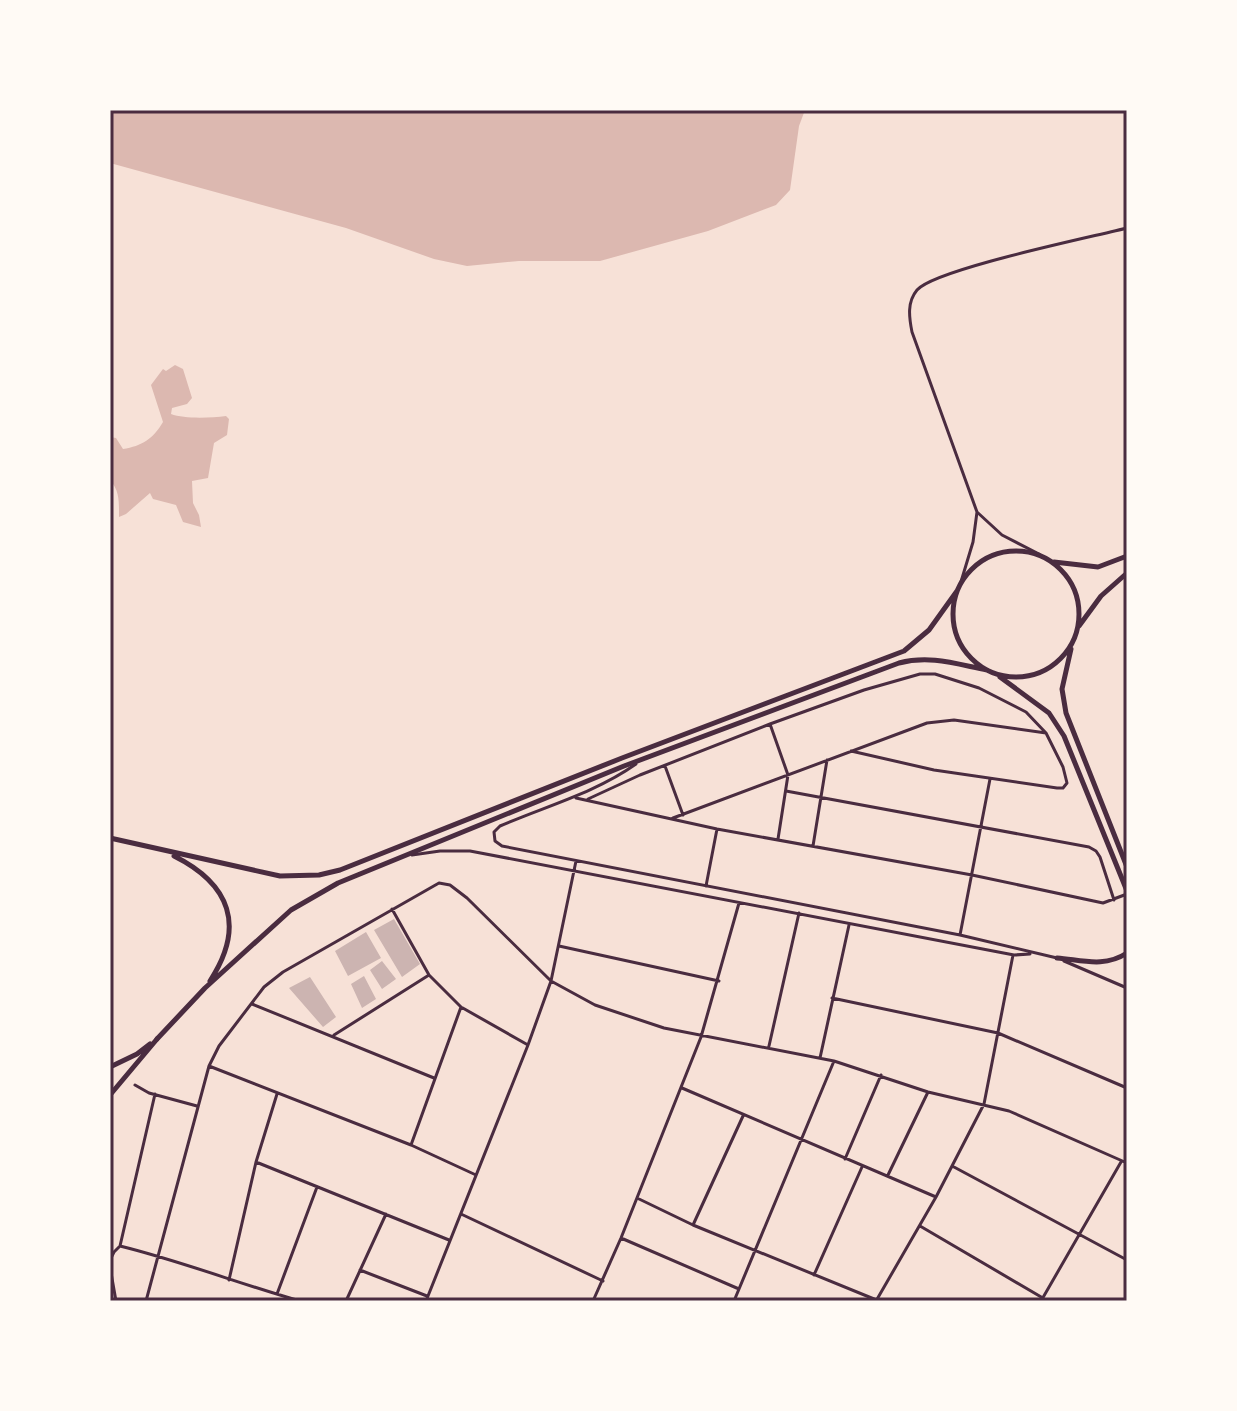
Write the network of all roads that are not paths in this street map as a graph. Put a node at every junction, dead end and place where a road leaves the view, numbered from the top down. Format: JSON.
{"nodes":[{"id":1,"x":1127,"y":228,"type":"edge"},
{"id":2,"x":977,"y":512,"type":"junction"},
{"id":3,"x":1039,"y":554,"type":"junction"},
{"id":4,"x":1127,"y":556,"type":"edge"},
{"id":5,"x":1052,"y":561,"type":"junction"},
{"id":6,"x":1127,"y":573,"type":"edge"},
{"id":7,"x":958,"y":588,"type":"junction"},
{"id":8,"x":1078,"y":626,"type":"junction"},
{"id":9,"x":1074,"y":640,"type":"junction"},
{"id":10,"x":989,"y":671,"type":"junction"},
{"id":11,"x":770,"y":724,"type":"junction"},
{"id":12,"x":1046,"y":733,"type":"junction"},
{"id":13,"x":851,"y":751,"type":"junction"},
{"id":14,"x":641,"y":760,"type":"junction"},
{"id":15,"x":827,"y":760,"type":"junction"},
{"id":16,"x":665,"y":766,"type":"junction"},
{"id":17,"x":788,"y":775,"type":"junction"},
{"id":18,"x":990,"y":779,"type":"junction"},
{"id":19,"x":786,"y":791,"type":"junction"},
{"id":20,"x":820,"y":797,"type":"junction"},
{"id":21,"x":572,"y":798,"type":"junction"},
{"id":22,"x":588,"y":799,"type":"junction"},
{"id":23,"x":683,"y":815,"type":"junction"},
{"id":24,"x":672,"y":819,"type":"junction"},
{"id":25,"x":982,"y":828,"type":"junction"},
{"id":26,"x":717,"y":829,"type":"junction"},
{"id":27,"x":110,"y":838,"type":"edge"},
{"id":28,"x":778,"y":839,"type":"junction"},
{"id":29,"x":813,"y":846,"type":"junction"},
{"id":30,"x":165,"y":852,"type":"junction"},
{"id":31,"x":401,"y":856,"type":"junction"},
{"id":32,"x":576,"y":861,"type":"junction"},
{"id":33,"x":1127,"y":867,"type":"edge"},
{"id":34,"x":574,"y":870,"type":"junction"},
{"id":35,"x":972,"y":875,"type":"junction"},
{"id":36,"x":706,"y":886,"type":"junction"},
{"id":37,"x":1127,"y":892,"type":"edge"},
{"id":38,"x":1114,"y":900,"type":"junction"},
{"id":39,"x":739,"y":902,"type":"junction"},
{"id":40,"x":392,"y":909,"type":"junction"},
{"id":41,"x":799,"y":913,"type":"junction"},
{"id":42,"x":871,"y":918,"type":"junction"},
{"id":43,"x":889,"y":921,"type":"junction"},
{"id":44,"x":849,"y":923,"type":"junction"},
{"id":45,"x":868,"y":927,"type":"junction"},
{"id":46,"x":885,"y":931,"type":"junction"},
{"id":47,"x":960,"y":935,"type":"junction"},
{"id":48,"x":559,"y":946,"type":"junction"},
{"id":49,"x":1031,"y":953,"type":"junction"},
{"id":50,"x":1127,"y":953,"type":"edge"},
{"id":51,"x":1014,"y":955,"type":"junction"},
{"id":52,"x":1057,"y":958,"type":"junction"},
{"id":53,"x":429,"y":975,"type":"junction"},
{"id":54,"x":551,"y":981,"type":"junction"},
{"id":55,"x":719,"y":981,"type":"junction"},
{"id":56,"x":205,"y":988,"type":"junction"},
{"id":57,"x":1127,"y":988,"type":"edge"},
{"id":58,"x":832,"y":998,"type":"junction"},
{"id":59,"x":252,"y":1004,"type":"junction"},
{"id":60,"x":461,"y":1007,"type":"junction"},
{"id":61,"x":998,"y":1033,"type":"junction"},
{"id":62,"x":332,"y":1036,"type":"junction"},
{"id":63,"x":701,"y":1037,"type":"junction"},
{"id":64,"x":157,"y":1039,"type":"junction"},
{"id":65,"x":528,"y":1045,"type":"junction"},
{"id":66,"x":768,"y":1048,"type":"junction"},
{"id":67,"x":820,"y":1058,"type":"junction"},
{"id":68,"x":834,"y":1061,"type":"junction"},
{"id":69,"x":209,"y":1066,"type":"junction"},
{"id":70,"x":110,"y":1067,"type":"edge"},
{"id":71,"x":881,"y":1075,"type":"junction"},
{"id":72,"x":434,"y":1078,"type":"junction"},
{"id":73,"x":135,"y":1085,"type":"dead end"},
{"id":74,"x":681,"y":1088,"type":"junction"},
{"id":75,"x":1127,"y":1088,"type":"edge"},
{"id":76,"x":928,"y":1092,"type":"junction"},
{"id":77,"x":155,"y":1094,"type":"junction"},
{"id":78,"x":277,"y":1094,"type":"junction"},
{"id":79,"x":110,"y":1095,"type":"edge"},
{"id":80,"x":984,"y":1104,"type":"junction"},
{"id":81,"x":197,"y":1106,"type":"junction"},
{"id":82,"x":743,"y":1116,"type":"junction"},
{"id":83,"x":803,"y":1139,"type":"junction"},
{"id":84,"x":411,"y":1145,"type":"junction"},
{"id":85,"x":845,"y":1159,"type":"junction"},
{"id":86,"x":1121,"y":1161,"type":"junction"},
{"id":87,"x":256,"y":1162,"type":"junction"},
{"id":88,"x":1127,"y":1163,"type":"edge"},
{"id":89,"x":953,"y":1166,"type":"junction"},
{"id":90,"x":862,"y":1167,"type":"junction"},
{"id":91,"x":477,"y":1175,"type":"junction"},
{"id":92,"x":887,"y":1177,"type":"junction"},
{"id":93,"x":317,"y":1187,"type":"junction"},
{"id":94,"x":936,"y":1197,"type":"junction"},
{"id":95,"x":637,"y":1198,"type":"junction"},
{"id":96,"x":386,"y":1214,"type":"junction"},
{"id":97,"x":461,"y":1214,"type":"junction"},
{"id":98,"x":693,"y":1225,"type":"junction"},
{"id":99,"x":920,"y":1226,"type":"junction"},
{"id":100,"x":1080,"y":1233,"type":"junction"},
{"id":101,"x":621,"y":1238,"type":"junction"},
{"id":102,"x":450,"y":1240,"type":"junction"},
{"id":103,"x":120,"y":1246,"type":"junction"},
{"id":104,"x":755,"y":1251,"type":"junction"},
{"id":105,"x":158,"y":1255,"type":"junction"},
{"id":106,"x":110,"y":1260,"type":"edge"},
{"id":107,"x":1127,"y":1260,"type":"edge"},
{"id":108,"x":110,"y":1267,"type":"edge"},
{"id":109,"x":360,"y":1270,"type":"junction"},
{"id":110,"x":814,"y":1275,"type":"junction"},
{"id":111,"x":229,"y":1280,"type":"junction"},
{"id":112,"x":603,"y":1281,"type":"junction"},
{"id":113,"x":739,"y":1289,"type":"junction"},
{"id":114,"x":277,"y":1294,"type":"junction"},
{"id":115,"x":427,"y":1299,"type":"edge"},
{"id":116,"x":1044,"y":1300,"type":"edge"},
{"id":117,"x":116,"y":1301,"type":"edge"},
{"id":118,"x":146,"y":1301,"type":"edge"},
{"id":119,"x":300,"y":1301,"type":"edge"},
{"id":120,"x":346,"y":1301,"type":"edge"},
{"id":121,"x":593,"y":1301,"type":"edge"},
{"id":122,"x":734,"y":1301,"type":"edge"},
{"id":123,"x":877,"y":1301,"type":"edge"}],
"edges":[{"from":1,"to":2,"type":"street"},
{"from":2,"to":3,"type":"street"},
{"from":2,"to":7,"type":"street"},
{"from":3,"to":5,"type":"main road"},
{"from":3,"to":7,"type":"main road"},
{"from":4,"to":5,"type":"main road"},
{"from":5,"to":8,"type":"main road"},
{"from":6,"to":8,"type":"main road"},
{"from":7,"to":10,"type":"main road"},
{"from":7,"to":30,"type":"main road"},
{"from":8,"to":9,"type":"main road"},
{"from":9,"to":10,"type":"main road"},
{"from":9,"to":33,"type":"main road"},
{"from":10,"to":14,"type":"main road"},
{"from":10,"to":37,"type":"main road"},
{"from":11,"to":12,"type":"street"},
{"from":11,"to":16,"type":"street"},
{"from":11,"to":17,"type":"street"},
{"from":12,"to":13,"type":"street"},
{"from":12,"to":18,"type":"street"},
{"from":13,"to":15,"type":"street"},
{"from":13,"to":18,"type":"street"},
{"from":14,"to":21,"type":"street"},
{"from":14,"to":31,"type":"main road"},
{"from":15,"to":17,"type":"street"},
{"from":15,"to":20,"type":"street"},
{"from":16,"to":22,"type":"street"},
{"from":16,"to":23,"type":"street"},
{"from":17,"to":19,"type":"street"},
{"from":17,"to":23,"type":"street"},
{"from":18,"to":25,"type":"street"},
{"from":19,"to":20,"type":"street"},
{"from":19,"to":28,"type":"street"},
{"from":20,"to":25,"type":"street"},
{"from":20,"to":29,"type":"street"},
{"from":21,"to":22,"type":"street"},
{"from":21,"to":32,"type":"street"},
{"from":22,"to":24,"type":"street"},
{"from":23,"to":24,"type":"street"},
{"from":24,"to":26,"type":"street"},
{"from":25,"to":35,"type":"street"},
{"from":25,"to":38,"type":"street"},
{"from":26,"to":28,"type":"street"},
{"from":26,"to":36,"type":"street"},
{"from":27,"to":30,"type":"main road"},
{"from":28,"to":29,"type":"street"},
{"from":29,"to":35,"type":"street"},
{"from":30,"to":56,"type":"main road"},
{"from":31,"to":34,"type":"street"},
{"from":31,"to":56,"type":"main road"},
{"from":32,"to":34,"type":"street"},
{"from":32,"to":36,"type":"street"},
{"from":34,"to":39,"type":"street"},
{"from":34,"to":48,"type":"street"},
{"from":35,"to":38,"type":"street"},
{"from":35,"to":47,"type":"street"},
{"from":36,"to":42,"type":"street"},
{"from":37,"to":38,"type":"street"},
{"from":39,"to":41,"type":"street"},
{"from":39,"to":55,"type":"street"},
{"from":40,"to":53,"type":"street"},
{"from":40,"to":54,"type":"street"},
{"from":40,"to":59,"type":"street"},
{"from":41,"to":44,"type":"street"},
{"from":41,"to":66,"type":"street"},
{"from":42,"to":43,"type":"street"},
{"from":42,"to":45,"type":"street"},
{"from":43,"to":46,"type":"street"},
{"from":43,"to":47,"type":"street"},
{"from":44,"to":45,"type":"street"},
{"from":44,"to":58,"type":"street"},
{"from":45,"to":46,"type":"street"},
{"from":46,"to":51,"type":"street"},
{"from":47,"to":49,"type":"street"},
{"from":48,"to":54,"type":"street"},
{"from":48,"to":55,"type":"street"},
{"from":49,"to":51,"type":"street"},
{"from":49,"to":52,"type":"street"},
{"from":50,"to":52,"type":"main road"},
{"from":51,"to":61,"type":"street"},
{"from":52,"to":57,"type":"street"},
{"from":53,"to":60,"type":"street"},
{"from":53,"to":62,"type":"street"},
{"from":54,"to":63,"type":"street"},
{"from":54,"to":65,"type":"street"},
{"from":55,"to":63,"type":"street"},
{"from":56,"to":64,"type":"main road"},
{"from":58,"to":61,"type":"street"},
{"from":58,"to":67,"type":"street"},
{"from":59,"to":62,"type":"street"},
{"from":59,"to":69,"type":"street"},
{"from":60,"to":65,"type":"street"},
{"from":60,"to":72,"type":"street"},
{"from":61,"to":75,"type":"street"},
{"from":61,"to":80,"type":"street"},
{"from":62,"to":72,"type":"street"},
{"from":63,"to":66,"type":"street"},
{"from":63,"to":74,"type":"street"},
{"from":64,"to":70,"type":"main road"},
{"from":64,"to":79,"type":"main road"},
{"from":65,"to":91,"type":"street"},
{"from":66,"to":67,"type":"street"},
{"from":67,"to":68,"type":"street"},
{"from":68,"to":71,"type":"street"},
{"from":68,"to":83,"type":"street"},
{"from":69,"to":78,"type":"street"},
{"from":69,"to":81,"type":"street"},
{"from":71,"to":76,"type":"street"},
{"from":71,"to":85,"type":"street"},
{"from":72,"to":84,"type":"street"},
{"from":73,"to":77,"type":"street"},
{"from":74,"to":82,"type":"street"},
{"from":74,"to":95,"type":"street"},
{"from":76,"to":80,"type":"street"},
{"from":76,"to":92,"type":"street"},
{"from":77,"to":81,"type":"street"},
{"from":77,"to":103,"type":"street"},
{"from":78,"to":84,"type":"street"},
{"from":78,"to":87,"type":"street"},
{"from":80,"to":86,"type":"street"},
{"from":80,"to":89,"type":"street"},
{"from":81,"to":105,"type":"street"},
{"from":82,"to":83,"type":"street"},
{"from":82,"to":98,"type":"street"},
{"from":83,"to":85,"type":"street"},
{"from":83,"to":104,"type":"street"},
{"from":84,"to":91,"type":"street"},
{"from":85,"to":90,"type":"street"},
{"from":86,"to":88,"type":"street"},
{"from":86,"to":100,"type":"street"},
{"from":87,"to":93,"type":"street"},
{"from":87,"to":111,"type":"street"},
{"from":89,"to":94,"type":"street"},
{"from":89,"to":100,"type":"street"},
{"from":90,"to":92,"type":"street"},
{"from":90,"to":110,"type":"street"},
{"from":91,"to":97,"type":"street"},
{"from":92,"to":94,"type":"street"},
{"from":93,"to":96,"type":"street"},
{"from":93,"to":114,"type":"street"},
{"from":94,"to":99,"type":"street"},
{"from":95,"to":98,"type":"street"},
{"from":95,"to":101,"type":"street"},
{"from":96,"to":102,"type":"street"},
{"from":96,"to":109,"type":"street"},
{"from":97,"to":102,"type":"street"},
{"from":97,"to":112,"type":"street"},
{"from":98,"to":104,"type":"street"},
{"from":99,"to":116,"type":"street"},
{"from":99,"to":123,"type":"street"},
{"from":100,"to":107,"type":"street"},
{"from":100,"to":116,"type":"street"},
{"from":101,"to":112,"type":"street"},
{"from":101,"to":113,"type":"street"},
{"from":102,"to":115,"type":"street"},
{"from":103,"to":105,"type":"street"},
{"from":103,"to":106,"type":"street"},
{"from":104,"to":110,"type":"street"},
{"from":104,"to":113,"type":"street"},
{"from":105,"to":111,"type":"street"},
{"from":105,"to":118,"type":"street"},
{"from":108,"to":117,"type":"street"},
{"from":109,"to":115,"type":"street"},
{"from":109,"to":120,"type":"street"},
{"from":110,"to":123,"type":"street"},
{"from":111,"to":114,"type":"street"},
{"from":112,"to":121,"type":"street"},
{"from":113,"to":122,"type":"street"},
{"from":114,"to":119,"type":"street"}]}
